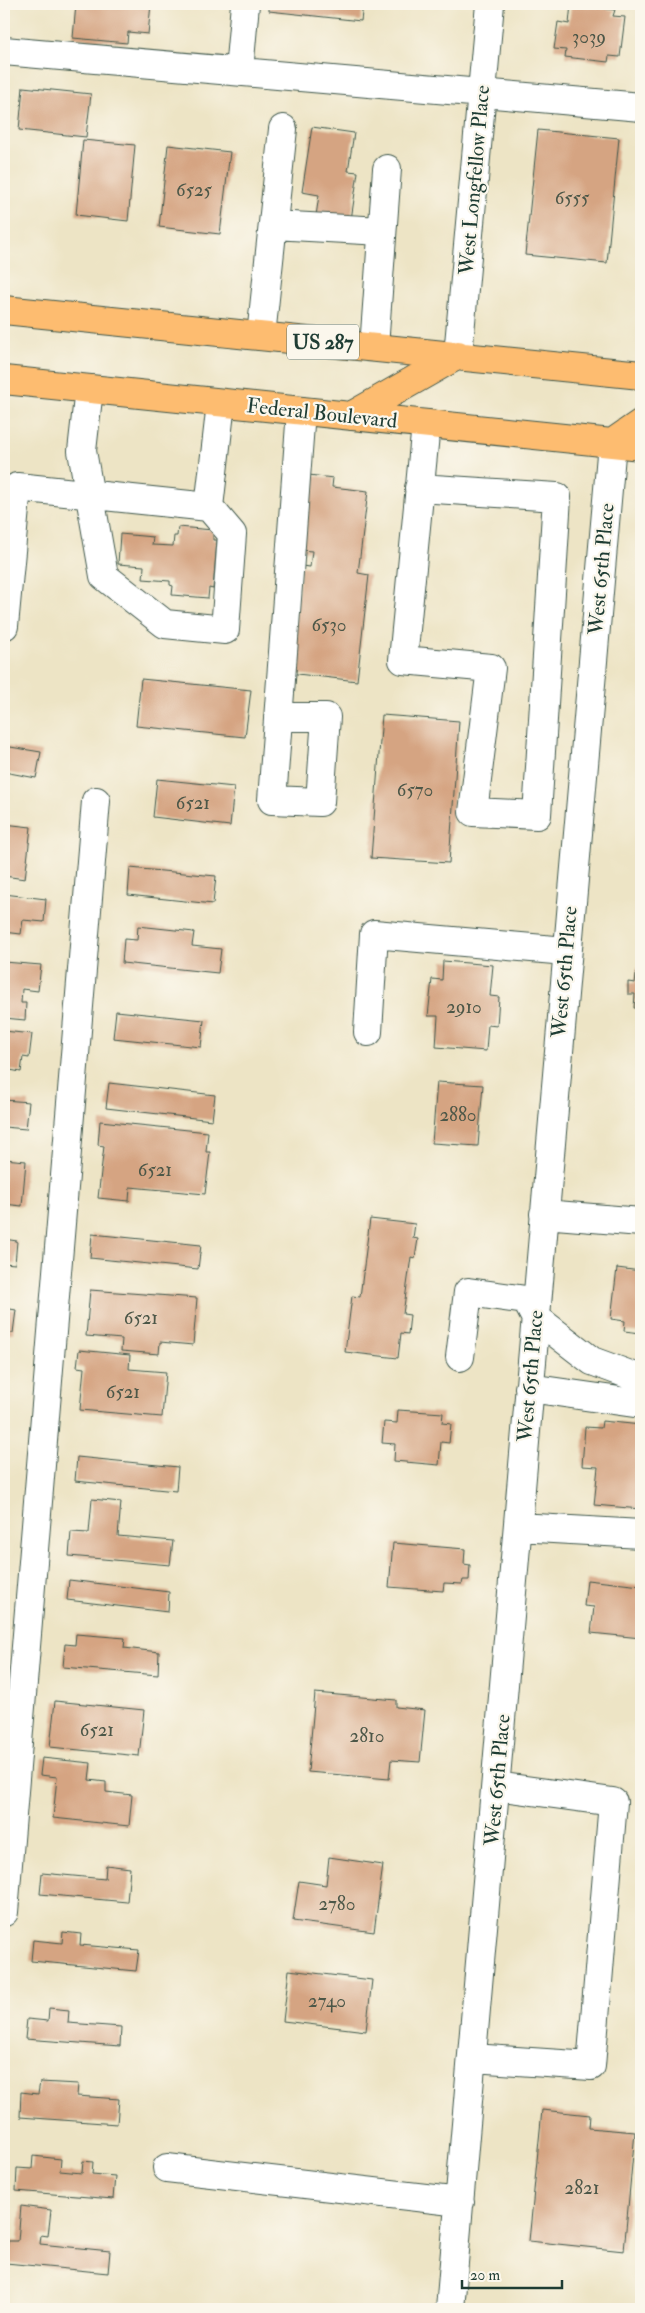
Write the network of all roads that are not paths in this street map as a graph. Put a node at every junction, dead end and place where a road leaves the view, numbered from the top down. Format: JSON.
{"nodes":[{"id":1,"x":246,"y":4,"type":"edge"},
{"id":2,"x":490,"y":4,"type":"edge"},
{"id":3,"x":4,"y":51,"type":"edge"},
{"id":4,"x":239,"y":71,"type":"junction"},
{"id":5,"x":482,"y":93,"type":"junction"},
{"id":6,"x":641,"y":107,"type":"edge"},
{"id":7,"x":283,"y":129,"type":"dead end"},
{"id":8,"x":387,"y":168,"type":"dead end"},
{"id":9,"x":273,"y":225,"type":"junction"},
{"id":10,"x":382,"y":231,"type":"junction"},
{"id":11,"x":4,"y":310,"type":"edge"},
{"id":12,"x":261,"y":336,"type":"junction"},
{"id":13,"x":374,"y":347,"type":"junction"},
{"id":14,"x":458,"y":356,"type":"junction"},
{"id":15,"x":641,"y":375,"type":"edge"},
{"id":16,"x":4,"y":380,"type":"edge"},
{"id":17,"x":89,"y":389,"type":"junction"},
{"id":18,"x":221,"y":403,"type":"junction"},
{"id":19,"x":301,"y":411,"type":"junction"},
{"id":20,"x":352,"y":416,"type":"junction"},
{"id":21,"x":641,"y":423,"type":"edge"},
{"id":22,"x":426,"y":424,"type":"junction"},
{"id":23,"x":612,"y":443,"type":"junction"},
{"id":24,"x":641,"y":446,"type":"edge"},
{"id":25,"x":419,"y":488,"type":"junction"},
{"id":26,"x":89,"y":494,"type":"junction"},
{"id":27,"x":209,"y":507,"type":"junction"},
{"id":28,"x":4,"y":626,"type":"edge"},
{"id":29,"x":278,"y":717,"type":"dead end"},
{"id":30,"x":96,"y":801,"type":"dead end"},
{"id":31,"x":566,"y":951,"type":"junction"},
{"id":32,"x":368,"y":1032,"type":"dead end"},
{"id":33,"x":544,"y":1214,"type":"junction"},
{"id":34,"x":641,"y":1222,"type":"edge"},
{"id":35,"x":535,"y":1317,"type":"junction"},
{"id":36,"x":460,"y":1357,"type":"dead end"},
{"id":37,"x":641,"y":1378,"type":"edge"},
{"id":38,"x":529,"y":1388,"type":"junction"},
{"id":39,"x":641,"y":1404,"type":"edge"},
{"id":40,"x":518,"y":1527,"type":"junction"},
{"id":41,"x":641,"y":1534,"type":"edge"},
{"id":42,"x":496,"y":1786,"type":"junction"},
{"id":43,"x":4,"y":1912,"type":"edge"},
{"id":44,"x":473,"y":2058,"type":"junction"},
{"id":45,"x":167,"y":2168,"type":"dead end"},
{"id":46,"x":460,"y":2202,"type":"junction"},
{"id":47,"x":450,"y":2309,"type":"edge"}],
"edges":[{"from":1,"to":4,"type":"street"},
{"from":2,"to":5,"type":"street","name":"West Longfellow Place"},
{"from":3,"to":4,"type":"street"},
{"from":4,"to":5,"type":"street"},
{"from":5,"to":6,"type":"street"},
{"from":5,"to":14,"type":"street","name":"West Longfellow Place"},
{"from":7,"to":9,"type":"street"},
{"from":8,"to":10,"type":"street"},
{"from":9,"to":10,"type":"street"},
{"from":9,"to":12,"type":"street"},
{"from":10,"to":13,"type":"street"},
{"from":11,"to":12,"type":"main road","number":"US 287"},
{"from":12,"to":13,"type":"main road","number":"US 287"},
{"from":13,"to":14,"type":"main road","number":"US 287"},
{"from":14,"to":15,"type":"main road","number":"US 287"},
{"from":14,"to":20,"type":"main road"},
{"from":16,"to":17,"type":"main road","name":"Federal Boulevard"},
{"from":17,"to":18,"type":"main road","name":"Federal Boulevard"},
{"from":17,"to":26,"type":"street"},
{"from":18,"to":19,"type":"main road","name":"Federal Boulevard"},
{"from":18,"to":27,"type":"street"},
{"from":19,"to":20,"type":"main road","name":"Federal Boulevard"},
{"from":19,"to":29,"type":"street"},
{"from":20,"to":22,"type":"main road","name":"Federal Boulevard"},
{"from":21,"to":23,"type":"main road"},
{"from":22,"to":23,"type":"main road","name":"Federal Boulevard"},
{"from":22,"to":25,"type":"street"},
{"from":23,"to":24,"type":"main road","name":"Federal Boulevard"},
{"from":23,"to":31,"type":"street","name":"West 65th Place"},
{"from":25,"to":25,"type":"street"},
{"from":26,"to":27,"type":"street"},
{"from":26,"to":27,"type":"street"},
{"from":26,"to":28,"type":"street"},
{"from":30,"to":43,"type":"street"},
{"from":31,"to":32,"type":"street"},
{"from":31,"to":33,"type":"street","name":"West 65th Place"},
{"from":33,"to":34,"type":"street"},
{"from":33,"to":35,"type":"street","name":"West 65th Place"},
{"from":35,"to":36,"type":"street"},
{"from":35,"to":37,"type":"street"},
{"from":35,"to":38,"type":"street","name":"West 65th Place"},
{"from":38,"to":39,"type":"street"},
{"from":38,"to":40,"type":"street","name":"West 65th Place"},
{"from":40,"to":41,"type":"street"},
{"from":40,"to":42,"type":"street","name":"West 65th Place"},
{"from":42,"to":44,"type":"street","name":"West 65th Place"},
{"from":42,"to":44,"type":"street"},
{"from":44,"to":46,"type":"street","name":"West 65th Place"},
{"from":45,"to":46,"type":"street"},
{"from":46,"to":47,"type":"street","name":"West 65th Place"}]}
